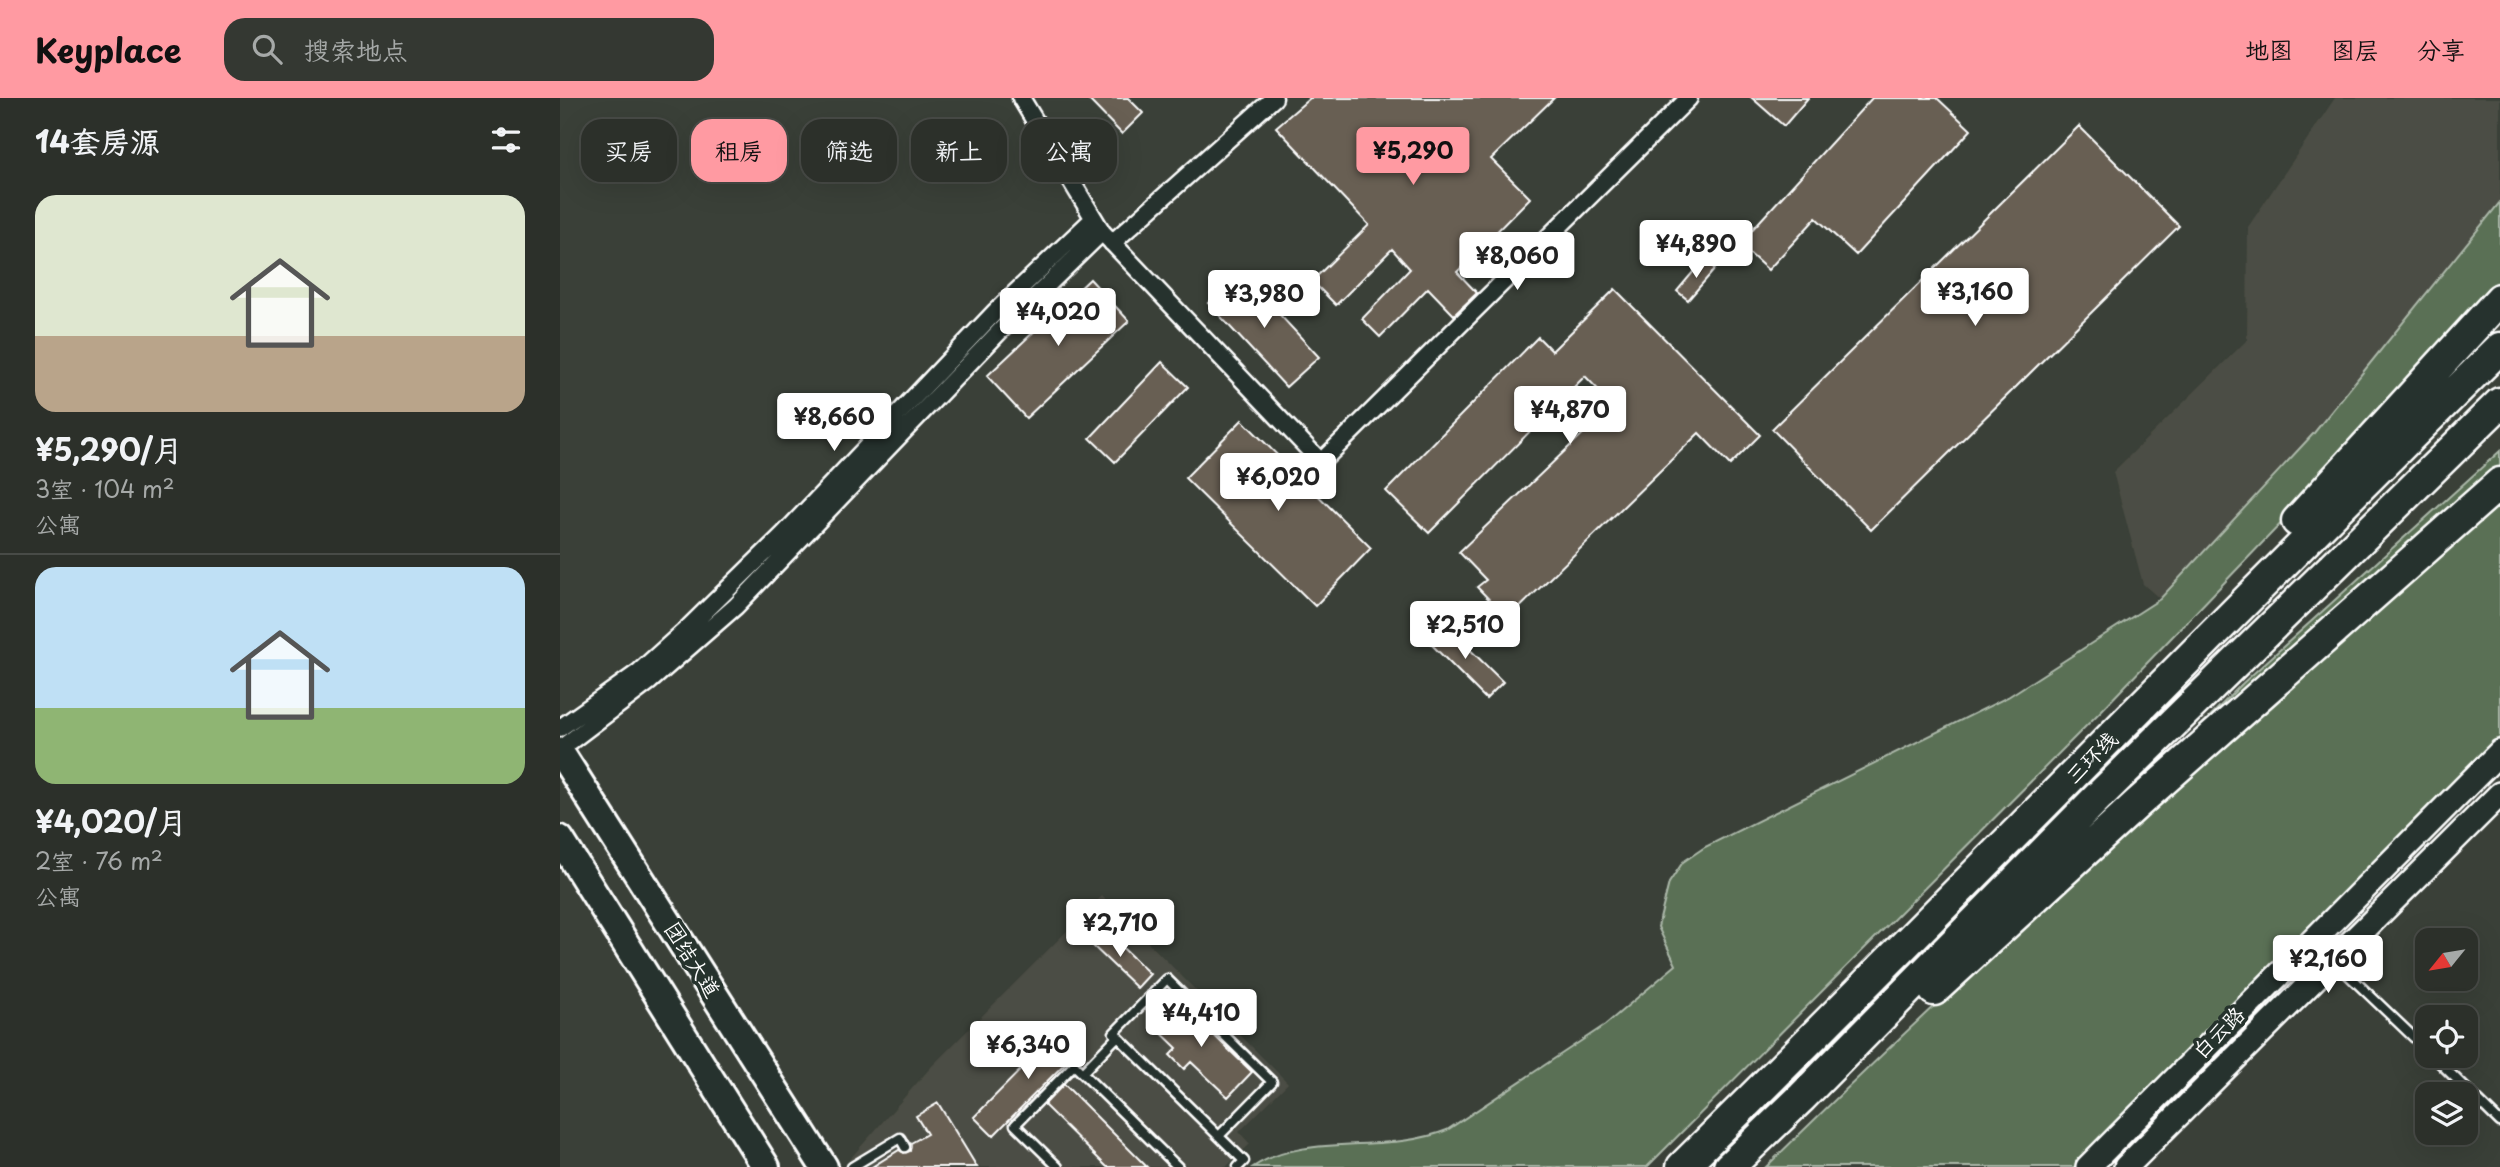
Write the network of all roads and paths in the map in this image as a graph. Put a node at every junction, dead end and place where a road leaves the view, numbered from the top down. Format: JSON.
{"nodes":[{"id":1,"x":1021,"y":98,"type":"edge"},
{"id":2,"x":1274,"y":98,"type":"edge"},
{"id":3,"x":1689,"y":98,"type":"edge"},
{"id":4,"x":1103,"y":232,"type":"junction"},
{"id":5,"x":2500,"y":299,"type":"edge"},
{"id":6,"x":2500,"y":348,"type":"edge"},
{"id":7,"x":2500,"y":403,"type":"edge"},
{"id":8,"x":2500,"y":412,"type":"edge"},
{"id":9,"x":2456,"y":447,"type":"junction"},
{"id":10,"x":2500,"y":483,"type":"edge"},
{"id":11,"x":560,"y":727,"type":"edge"},
{"id":12,"x":560,"y":750,"type":"edge"},
{"id":13,"x":2500,"y":752,"type":"edge"},
{"id":14,"x":2084,"y":766,"type":"junction"},
{"id":15,"x":2500,"y":794,"type":"edge"},
{"id":16,"x":560,"y":839,"type":"edge"},
{"id":17,"x":2333,"y":960,"type":"junction"},
{"id":18,"x":1118,"y":1036,"type":"junction"},
{"id":19,"x":2415,"y":1039,"type":"edge"},
{"id":20,"x":1848,"y":1050,"type":"junction"},
{"id":21,"x":2445,"y":1068,"type":"edge"},
{"id":22,"x":1082,"y":1073,"type":"junction"},
{"id":23,"x":2500,"y":1122,"type":"edge"},
{"id":24,"x":1219,"y":1136,"type":"junction"},
{"id":25,"x":905,"y":1147,"type":"dead end"},
{"id":26,"x":1056,"y":1166,"type":"edge"},
{"id":27,"x":766,"y":1167,"type":"edge"},
{"id":28,"x":824,"y":1167,"type":"edge"},
{"id":29,"x":852,"y":1167,"type":"edge"},
{"id":30,"x":1178,"y":1167,"type":"edge"},
{"id":31,"x":1238,"y":1167,"type":"edge"},
{"id":32,"x":1682,"y":1167,"type":"edge"},
{"id":33,"x":1729,"y":1167,"type":"edge"},
{"id":34,"x":2088,"y":1167,"type":"edge"},
{"id":35,"x":2126,"y":1167,"type":"edge"}],
"edges":[{"from":1,"to":4,"type":"street"},
{"from":2,"to":4,"type":"street"},
{"from":3,"to":4,"type":"street"},
{"from":4,"to":11,"type":"street"},
{"from":4,"to":12,"type":"street"},
{"from":5,"to":14,"type":"highway"},
{"from":6,"to":14,"type":"highway","name":"三环线"},
{"from":7,"to":9,"type":"highway","name":"三环线"},
{"from":8,"to":9,"type":"highway"},
{"from":9,"to":20,"type":"highway","name":"三环线"},
{"from":10,"to":20,"type":"highway"},
{"from":12,"to":28,"type":"main road","name":"团结大道"},
{"from":13,"to":34,"type":"street","name":"白云路"},
{"from":14,"to":32,"type":"highway","name":"三环线"},
{"from":15,"to":17,"type":"street","name":"白云路"},
{"from":16,"to":27,"type":"main road"},
{"from":17,"to":19,"type":"lane"},
{"from":17,"to":35,"type":"street","name":"白云路"},
{"from":18,"to":22,"type":"lane"},
{"from":18,"to":24,"type":"lane"},
{"from":18,"to":24,"type":"lane"},
{"from":20,"to":33,"type":"highway","name":"三环线"},
{"from":21,"to":23,"type":"lane"},
{"from":22,"to":26,"type":"lane"},
{"from":22,"to":30,"type":"lane"},
{"from":24,"to":31,"type":"lane"},
{"from":25,"to":29,"type":"lane"}]}
